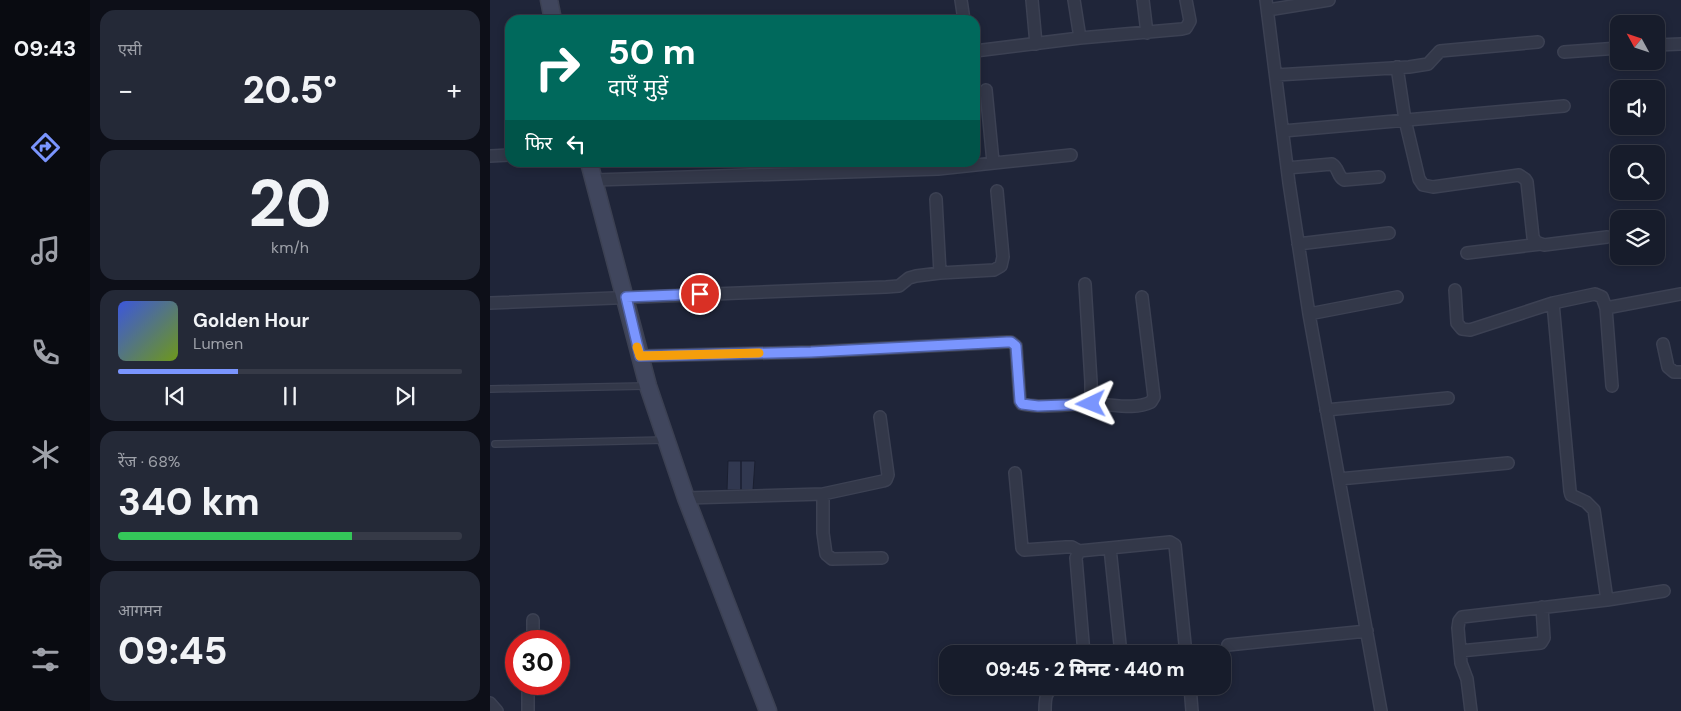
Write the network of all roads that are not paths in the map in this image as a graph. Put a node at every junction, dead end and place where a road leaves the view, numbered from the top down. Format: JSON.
{"nodes":[{"id":1,"x":548,"y":0,"type":"edge"},
{"id":2,"x":961,"y":0,"type":"edge"},
{"id":3,"x":1032,"y":0,"type":"edge"},
{"id":4,"x":1074,"y":0,"type":"edge"},
{"id":5,"x":1144,"y":0,"type":"edge"},
{"id":6,"x":1186,"y":0,"type":"edge"},
{"id":7,"x":1330,"y":0,"type":"edge"},
{"id":8,"x":1267,"y":5,"type":"edge"},
{"id":9,"x":552,"y":15,"type":"edge"},
{"id":10,"x":963,"y":15,"type":"edge"},
{"id":11,"x":1147,"y":33,"type":"junction"},
{"id":12,"x":1080,"y":38,"type":"junction"},
{"id":13,"x":1538,"y":42,"type":"dead end"},
{"id":14,"x":1036,"y":44,"type":"junction"},
{"id":15,"x":1681,"y":44,"type":"edge"},
{"id":16,"x":1665,"y":45,"type":"edge"},
{"id":17,"x":1610,"y":49,"type":"edge"},
{"id":18,"x":980,"y":50,"type":"edge"},
{"id":19,"x":1564,"y":52,"type":"dead end"},
{"id":20,"x":1397,"y":67,"type":"junction"},
{"id":21,"x":1276,"y":75,"type":"junction"},
{"id":22,"x":986,"y":90,"type":"dead end"},
{"id":23,"x":1564,"y":106,"type":"dead end"},
{"id":24,"x":1405,"y":120,"type":"junction"},
{"id":25,"x":1283,"y":131,"type":"junction"},
{"id":26,"x":505,"y":155,"type":"edge"},
{"id":27,"x":1072,"y":155,"type":"dead end"},
{"id":28,"x":490,"y":156,"type":"edge"},
{"id":29,"x":993,"y":162,"type":"junction"},
{"id":30,"x":980,"y":163,"type":"edge"},
{"id":31,"x":591,"y":167,"type":"edge"},
{"id":32,"x":913,"y":167,"type":"edge"},
{"id":33,"x":1287,"y":168,"type":"junction"},
{"id":34,"x":1379,"y":176,"type":"dead end"},
{"id":35,"x":595,"y":180,"type":"junction"},
{"id":36,"x":997,"y":190,"type":"dead end"},
{"id":37,"x":936,"y":199,"type":"dead end"},
{"id":38,"x":1389,"y":233,"type":"dead end"},
{"id":39,"x":1607,"y":237,"type":"dead end"},
{"id":40,"x":1298,"y":244,"type":"junction"},
{"id":41,"x":1541,"y":244,"type":"junction"},
{"id":42,"x":1467,"y":253,"type":"dead end"},
{"id":43,"x":940,"y":273,"type":"junction"},
{"id":44,"x":1085,"y":284,"type":"dead end"},
{"id":45,"x":1454,"y":290,"type":"dead end"},
{"id":46,"x":1681,"y":294,"type":"edge"},
{"id":47,"x":626,"y":297,"type":"junction"},
{"id":48,"x":1142,"y":297,"type":"dead end"},
{"id":49,"x":1397,"y":297,"type":"dead end"},
{"id":50,"x":490,"y":303,"type":"edge"},
{"id":51,"x":1553,"y":303,"type":"junction"},
{"id":52,"x":1606,"y":308,"type":"junction"},
{"id":53,"x":1308,"y":314,"type":"junction"},
{"id":54,"x":1663,"y":344,"type":"dead end"},
{"id":55,"x":640,"y":356,"type":"junction"},
{"id":56,"x":1681,"y":372,"type":"edge"},
{"id":57,"x":648,"y":386,"type":"junction"},
{"id":58,"x":1612,"y":386,"type":"dead end"},
{"id":59,"x":490,"y":389,"type":"edge"},
{"id":60,"x":1448,"y":398,"type":"dead end"},
{"id":61,"x":1091,"y":404,"type":"junction"},
{"id":62,"x":1326,"y":410,"type":"junction"},
{"id":63,"x":880,"y":417,"type":"dead end"},
{"id":64,"x":666,"y":440,"type":"junction"},
{"id":65,"x":495,"y":444,"type":"dead end"},
{"id":66,"x":1508,"y":463,"type":"dead end"},
{"id":67,"x":1015,"y":473,"type":"dead end"},
{"id":68,"x":1339,"y":479,"type":"junction"},
{"id":69,"x":822,"y":494,"type":"junction"},
{"id":70,"x":686,"y":498,"type":"junction"},
{"id":71,"x":1110,"y":548,"type":"junction"},
{"id":72,"x":1079,"y":551,"type":"junction"},
{"id":73,"x":882,"y":558,"type":"dead end"},
{"id":74,"x":1664,"y":591,"type":"dead end"},
{"id":75,"x":1607,"y":600,"type":"junction"},
{"id":76,"x":1542,"y":607,"type":"junction"},
{"id":77,"x":533,"y":620,"type":"dead end"},
{"id":78,"x":533,"y":630,"type":"edge"},
{"id":79,"x":1367,"y":631,"type":"junction"},
{"id":80,"x":1083,"y":645,"type":"edge"},
{"id":81,"x":1120,"y":645,"type":"edge"},
{"id":82,"x":1185,"y":645,"type":"edge"},
{"id":83,"x":1228,"y":645,"type":"dead end"},
{"id":84,"x":1460,"y":651,"type":"junction"},
{"id":85,"x":528,"y":695,"type":"edge"},
{"id":86,"x":1046,"y":695,"type":"edge"},
{"id":87,"x":1191,"y":695,"type":"edge"},
{"id":88,"x":490,"y":703,"type":"edge"},
{"id":89,"x":497,"y":711,"type":"edge"},
{"id":90,"x":528,"y":711,"type":"edge"},
{"id":91,"x":768,"y":711,"type":"edge"},
{"id":92,"x":1045,"y":711,"type":"edge"},
{"id":93,"x":1192,"y":711,"type":"edge"},
{"id":94,"x":1381,"y":711,"type":"edge"},
{"id":95,"x":1471,"y":711,"type":"edge"}],
"edges":[{"from":1,"to":9,"type":"main road"},
{"from":2,"to":10,"type":"street"},
{"from":3,"to":14,"type":"street"},
{"from":4,"to":12,"type":"street"},
{"from":5,"to":11,"type":"street"},
{"from":6,"to":11,"type":"street"},
{"from":7,"to":8,"type":"street"},
{"from":8,"to":21,"type":"street"},
{"from":11,"to":12,"type":"street"},
{"from":12,"to":14,"type":"street"},
{"from":13,"to":20,"type":"street"},
{"from":14,"to":18,"type":"street"},
{"from":15,"to":16,"type":"street"},
{"from":17,"to":19,"type":"street"},
{"from":20,"to":21,"type":"street"},
{"from":20,"to":24,"type":"street"},
{"from":21,"to":25,"type":"street"},
{"from":22,"to":29,"type":"street"},
{"from":23,"to":24,"type":"street"},
{"from":24,"to":25,"type":"street"},
{"from":24,"to":41,"type":"street"},
{"from":25,"to":33,"type":"street"},
{"from":26,"to":28,"type":"street"},
{"from":27,"to":29,"type":"street"},
{"from":29,"to":30,"type":"street"},
{"from":31,"to":35,"type":"main road"},
{"from":32,"to":35,"type":"street"},
{"from":33,"to":34,"type":"street"},
{"from":33,"to":40,"type":"street"},
{"from":35,"to":47,"type":"main road"},
{"from":36,"to":43,"type":"street"},
{"from":37,"to":43,"type":"street"},
{"from":38,"to":40,"type":"street"},
{"from":39,"to":41,"type":"street"},
{"from":40,"to":53,"type":"street"},
{"from":41,"to":42,"type":"street"},
{"from":43,"to":47,"type":"street"},
{"from":44,"to":61,"type":"street"},
{"from":45,"to":51,"type":"street"},
{"from":46,"to":52,"type":"street"},
{"from":47,"to":50,"type":"street"},
{"from":47,"to":55,"type":"main road"},
{"from":48,"to":61,"type":"street"},
{"from":49,"to":53,"type":"street"},
{"from":51,"to":52,"type":"street"},
{"from":51,"to":75,"type":"street"},
{"from":52,"to":58,"type":"street"},
{"from":53,"to":62,"type":"street"},
{"from":54,"to":56,"type":"street"},
{"from":55,"to":57,"type":"main road"},
{"from":55,"to":61,"type":"street"},
{"from":57,"to":59,"type":"lane"},
{"from":57,"to":64,"type":"main road"},
{"from":60,"to":62,"type":"street"},
{"from":62,"to":68,"type":"street"},
{"from":63,"to":69,"type":"street"},
{"from":64,"to":65,"type":"lane"},
{"from":64,"to":70,"type":"main road"},
{"from":66,"to":68,"type":"street"},
{"from":67,"to":72,"type":"street"},
{"from":68,"to":79,"type":"street"},
{"from":69,"to":70,"type":"street"},
{"from":69,"to":73,"type":"street"},
{"from":70,"to":91,"type":"main road"},
{"from":71,"to":72,"type":"street"},
{"from":71,"to":81,"type":"street"},
{"from":71,"to":82,"type":"street"},
{"from":72,"to":80,"type":"street"},
{"from":74,"to":75,"type":"street"},
{"from":75,"to":76,"type":"street"},
{"from":76,"to":84,"type":"street"},
{"from":76,"to":84,"type":"street"},
{"from":77,"to":78,"type":"street"},
{"from":79,"to":83,"type":"street"},
{"from":79,"to":94,"type":"street"},
{"from":84,"to":95,"type":"street"},
{"from":85,"to":90,"type":"street"},
{"from":86,"to":92,"type":"street"},
{"from":87,"to":93,"type":"street"},
{"from":88,"to":89,"type":"street"}]}
